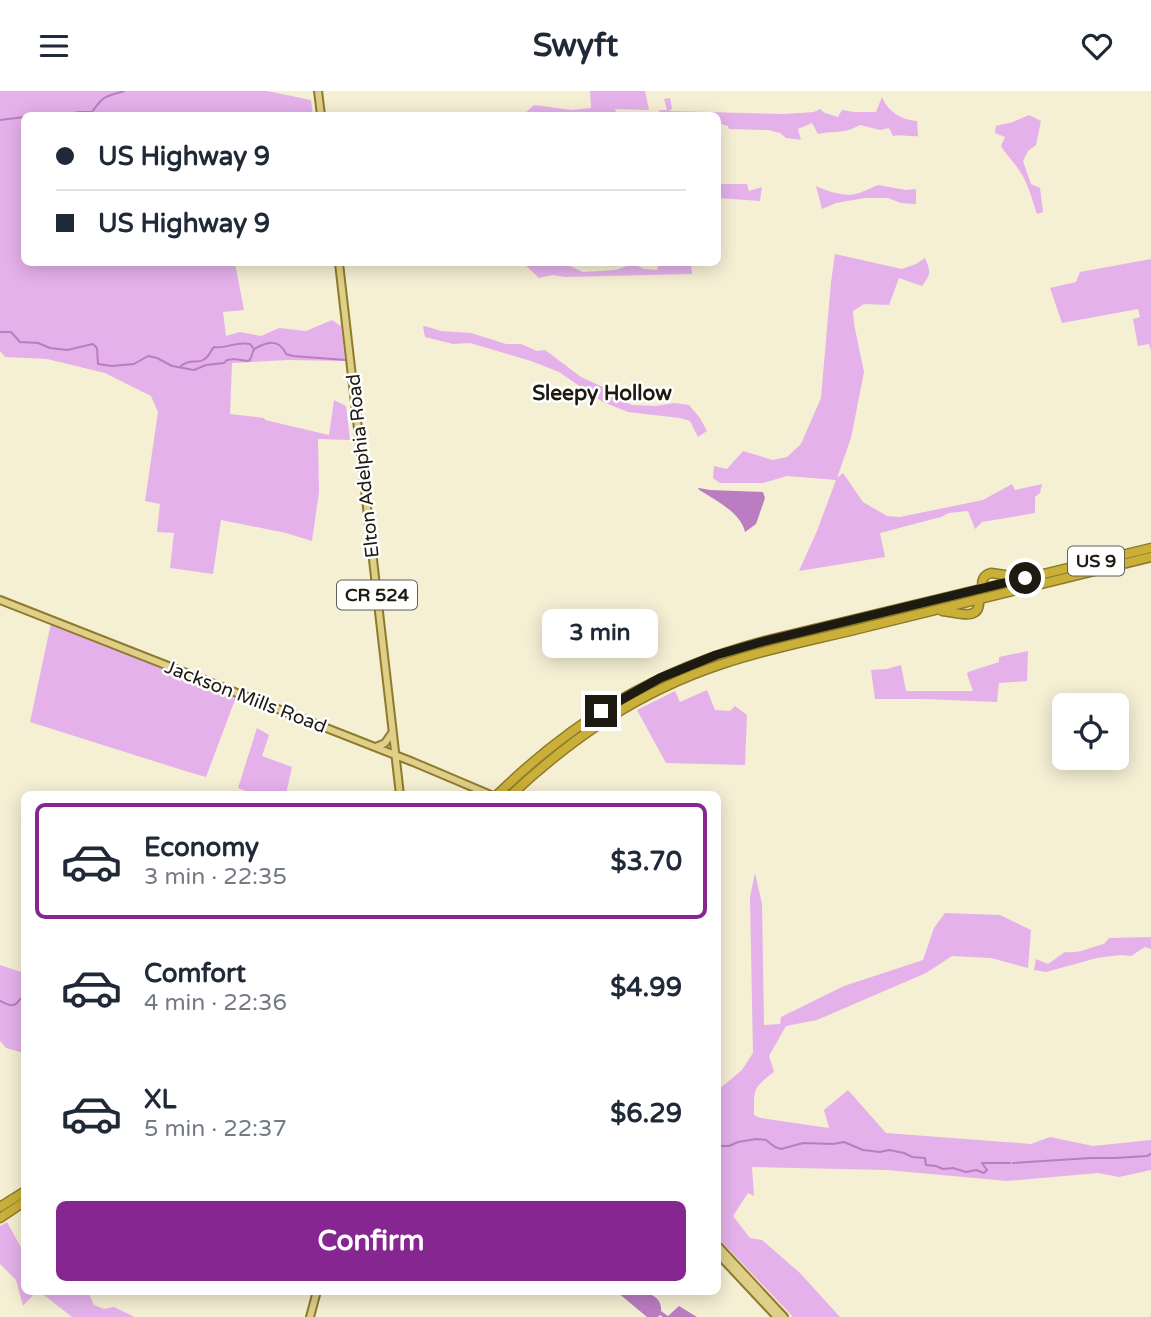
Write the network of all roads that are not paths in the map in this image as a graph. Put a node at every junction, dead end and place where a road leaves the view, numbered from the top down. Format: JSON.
{"nodes":[{"id":1,"x":318,"y":91,"type":"edge"},
{"id":2,"x":321,"y":112,"type":"edge"},
{"id":3,"x":339,"y":266,"type":"edge"},
{"id":4,"x":1151,"y":548,"type":"edge"},
{"id":5,"x":1151,"y":557,"type":"edge"},
{"id":6,"x":1025,"y":578,"type":"junction"},
{"id":7,"x":983,"y":588,"type":"junction"},
{"id":8,"x":968,"y":592,"type":"junction"},
{"id":9,"x":995,"y":595,"type":"junction"},
{"id":10,"x":979,"y":599,"type":"junction"},
{"id":11,"x":0,"y":600,"type":"edge"},
{"id":12,"x":933,"y":610,"type":"junction"},
{"id":13,"x":392,"y":733,"type":"junction"},
{"id":14,"x":375,"y":747,"type":"junction"},
{"id":15,"x":395,"y":754,"type":"junction"},
{"id":16,"x":413,"y":762,"type":"junction"},
{"id":17,"x":397,"y":772,"type":"junction"},
{"id":18,"x":399,"y":791,"type":"edge"},
{"id":19,"x":482,"y":791,"type":"edge"},
{"id":20,"x":501,"y":791,"type":"edge"},
{"id":21,"x":515,"y":791,"type":"edge"},
{"id":22,"x":21,"y":1194,"type":"edge"},
{"id":23,"x":21,"y":1204,"type":"edge"},
{"id":24,"x":0,"y":1207,"type":"edge"},
{"id":25,"x":0,"y":1218,"type":"edge"},
{"id":26,"x":721,"y":1249,"type":"edge"},
{"id":27,"x":721,"y":1257,"type":"edge"},
{"id":28,"x":316,"y":1295,"type":"edge"},
{"id":29,"x":310,"y":1317,"type":"edge"},
{"id":30,"x":777,"y":1317,"type":"edge"},
{"id":31,"x":784,"y":1317,"type":"edge"}],
"edges":[{"from":1,"to":2,"type":"main road"},
{"from":3,"to":13,"type":"main road","name":"Elton Adelphia Road","number":"CR 524"},
{"from":4,"to":6,"type":"highway","number":"US 9"},
{"from":5,"to":9,"type":"highway","number":"US 9"},
{"from":6,"to":7,"type":"highway","number":"US 9"},
{"from":6,"to":7,"type":"highway"},
{"from":7,"to":8,"type":"highway","number":"US 9"},
{"from":7,"to":9,"type":"highway"},
{"from":8,"to":10,"type":"highway"},
{"from":8,"to":20,"type":"highway","number":"US 9"},
{"from":9,"to":10,"type":"highway","number":"US 9"},
{"from":10,"to":12,"type":"highway","number":"US 9"},
{"from":10,"to":12,"type":"highway"},
{"from":11,"to":14,"type":"main road","name":"Jackson Mills Road"},
{"from":12,"to":21,"type":"highway","number":"US 9"},
{"from":13,"to":14,"type":"main road"},
{"from":13,"to":15,"type":"main road","name":"Elton Adelphia Road","number":"CR 524"},
{"from":14,"to":15,"type":"main road","name":"Jackson Mills Road"},
{"from":15,"to":16,"type":"main road","name":"Jackson Mills Road"},
{"from":15,"to":17,"type":"main road","name":"Elton Adelphia Road","number":"CR 524"},
{"from":16,"to":17,"type":"main road"},
{"from":16,"to":19,"type":"main road","name":"Jackson Mills Road"},
{"from":17,"to":18,"type":"main road","name":"Elton Adelphia Road","number":"CR 524"},
{"from":22,"to":24,"type":"highway"},
{"from":23,"to":25,"type":"highway"},
{"from":26,"to":31,"type":"main road"},
{"from":27,"to":30,"type":"main road"},
{"from":28,"to":29,"type":"main road"}]}
